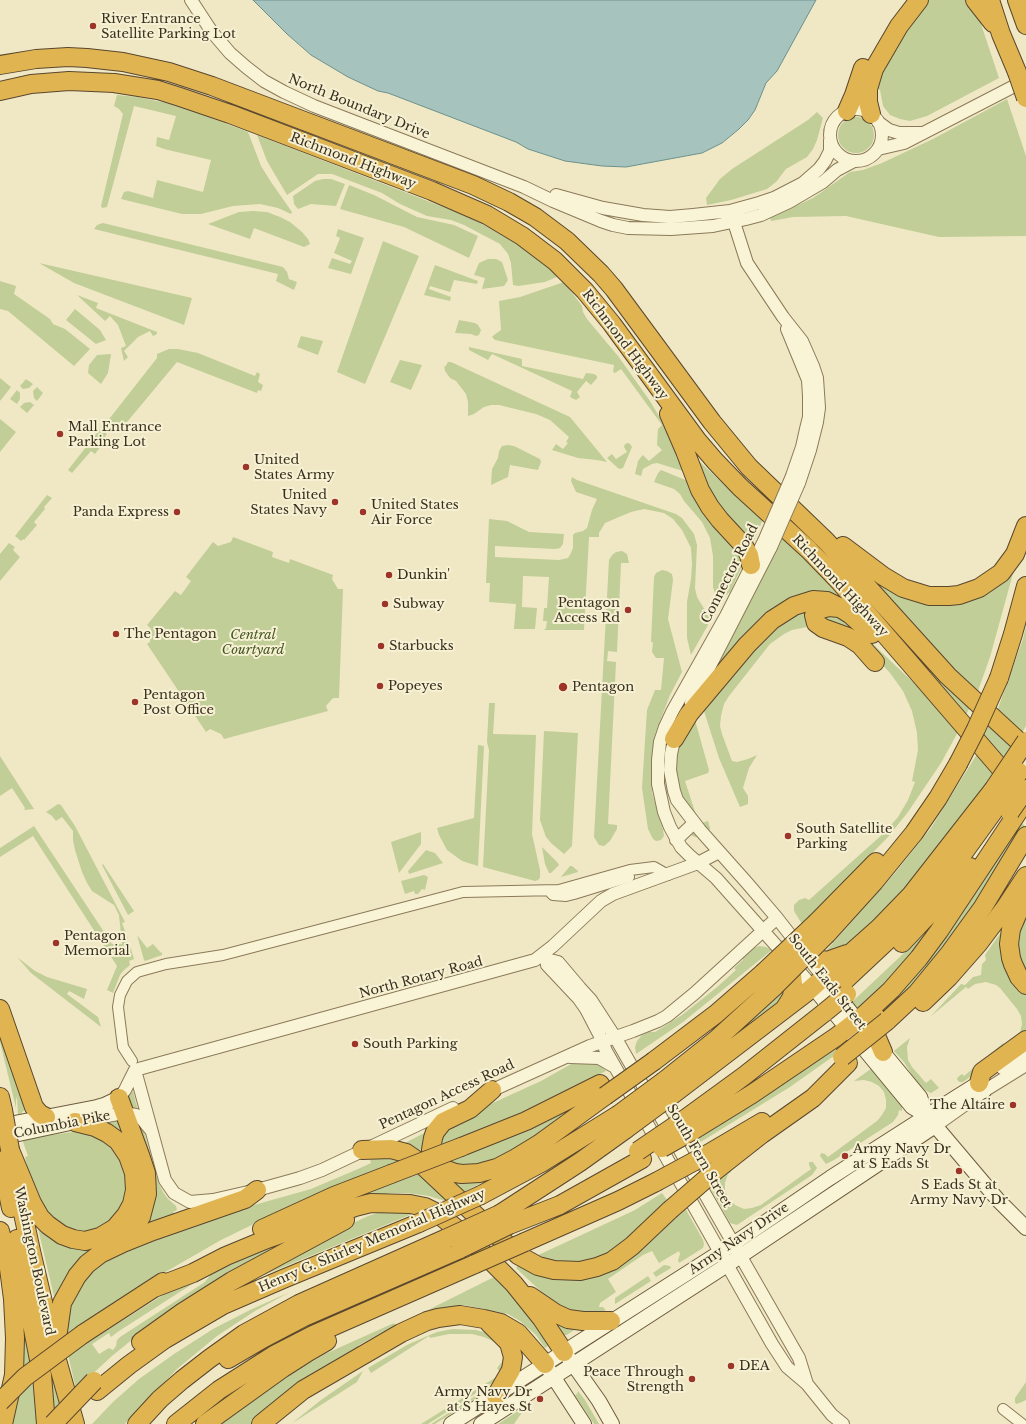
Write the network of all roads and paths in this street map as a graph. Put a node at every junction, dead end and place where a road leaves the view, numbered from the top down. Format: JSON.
{"nodes":[{"id":1,"x":191,"y":0,"type":"edge"},
{"id":2,"x":904,"y":0,"type":"edge"},
{"id":3,"x":919,"y":0,"type":"edge"},
{"id":4,"x":976,"y":0,"type":"edge"},
{"id":5,"x":990,"y":0,"type":"edge"},
{"id":6,"x":1001,"y":0,"type":"edge"},
{"id":7,"x":1017,"y":0,"type":"edge"},
{"id":8,"x":1026,"y":25,"type":"edge"},
{"id":9,"x":1001,"y":34,"type":"junction"},
{"id":10,"x":0,"y":65,"type":"edge"},
{"id":11,"x":1021,"y":76,"type":"edge"},
{"id":12,"x":0,"y":91,"type":"edge"},
{"id":13,"x":1026,"y":98,"type":"edge"},
{"id":14,"x":847,"y":111,"type":"junction"},
{"id":15,"x":875,"y":118,"type":"junction"},
{"id":16,"x":922,"y":134,"type":"junction"},
{"id":17,"x":830,"y":140,"type":"junction"},
{"id":18,"x":878,"y":148,"type":"junction"},
{"id":19,"x":854,"y":162,"type":"junction"},
{"id":20,"x":732,"y":216,"type":"junction"},
{"id":21,"x":654,"y":383,"type":"junction"},
{"id":22,"x":769,"y":487,"type":"junction"},
{"id":23,"x":1026,"y":526,"type":"edge"},
{"id":24,"x":767,"y":544,"type":"junction"},
{"id":25,"x":751,"y":565,"type":"junction"},
{"id":26,"x":1026,"y":586,"type":"edge"},
{"id":27,"x":843,"y":609,"type":"junction"},
{"id":28,"x":875,"y":662,"type":"dead end"},
{"id":29,"x":942,"y":701,"type":"junction"},
{"id":30,"x":677,"y":725,"type":"junction"},
{"id":31,"x":1026,"y":742,"type":"edge"},
{"id":32,"x":1026,"y":748,"type":"edge"},
{"id":33,"x":1026,"y":759,"type":"edge"},
{"id":34,"x":1026,"y":789,"type":"edge"},
{"id":35,"x":1026,"y":799,"type":"edge"},
{"id":36,"x":1005,"y":805,"type":"junction"},
{"id":37,"x":694,"y":823,"type":"junction"},
{"id":38,"x":1026,"y":836,"type":"edge"},
{"id":39,"x":676,"y":840,"type":"junction"},
{"id":40,"x":719,"y":852,"type":"junction"},
{"id":41,"x":698,"y":863,"type":"junction"},
{"id":42,"x":668,"y":875,"type":"junction"},
{"id":43,"x":1026,"y":876,"type":"edge"},
{"id":44,"x":1026,"y":894,"type":"edge"},
{"id":45,"x":765,"y":905,"type":"junction"},
{"id":46,"x":777,"y":918,"type":"junction"},
{"id":47,"x":822,"y":928,"type":"junction"},
{"id":48,"x":763,"y":931,"type":"junction"},
{"id":49,"x":853,"y":951,"type":"junction"},
{"id":50,"x":805,"y":954,"type":"junction"},
{"id":51,"x":544,"y":957,"type":"junction"},
{"id":52,"x":788,"y":960,"type":"junction"},
{"id":53,"x":1026,"y":985,"type":"edge"},
{"id":54,"x":819,"y":995,"type":"junction"},
{"id":55,"x":881,"y":999,"type":"junction"},
{"id":56,"x":0,"y":1009,"type":"edge"},
{"id":57,"x":782,"y":1012,"type":"junction"},
{"id":58,"x":852,"y":1024,"type":"junction"},
{"id":59,"x":889,"y":1025,"type":"junction"},
{"id":60,"x":615,"y":1037,"type":"junction"},
{"id":61,"x":1026,"y":1040,"type":"edge"},
{"id":62,"x":601,"y":1041,"type":"junction"},
{"id":63,"x":883,"y":1052,"type":"junction"},
{"id":64,"x":1026,"y":1052,"type":"edge"},
{"id":65,"x":561,"y":1058,"type":"junction"},
{"id":66,"x":845,"y":1060,"type":"junction"},
{"id":67,"x":1026,"y":1065,"type":"edge"},
{"id":68,"x":133,"y":1066,"type":"junction"},
{"id":69,"x":150,"y":1066,"type":"junction"},
{"id":70,"x":614,"y":1067,"type":"junction"},
{"id":71,"x":139,"y":1084,"type":"junction"},
{"id":72,"x":981,"y":1087,"type":"junction"},
{"id":73,"x":492,"y":1090,"type":"junction"},
{"id":74,"x":602,"y":1090,"type":"junction"},
{"id":75,"x":121,"y":1105,"type":"junction"},
{"id":76,"x":679,"y":1107,"type":"junction"},
{"id":77,"x":1,"y":1111,"type":"edge"},
{"id":78,"x":46,"y":1117,"type":"junction"},
{"id":79,"x":931,"y":1121,"type":"junction"},
{"id":80,"x":74,"y":1122,"type":"junction"},
{"id":81,"x":153,"y":1136,"type":"junction"},
{"id":82,"x":631,"y":1139,"type":"junction"},
{"id":83,"x":3,"y":1147,"type":"edge"},
{"id":84,"x":362,"y":1150,"type":"junction"},
{"id":85,"x":0,"y":1185,"type":"edge"},
{"id":86,"x":257,"y":1190,"type":"junction"},
{"id":87,"x":393,"y":1203,"type":"junction"},
{"id":88,"x":504,"y":1219,"type":"junction"},
{"id":89,"x":1026,"y":1228,"type":"edge"},
{"id":90,"x":0,"y":1231,"type":"edge"},
{"id":91,"x":123,"y":1243,"type":"junction"},
{"id":92,"x":454,"y":1243,"type":"junction"},
{"id":93,"x":737,"y":1250,"type":"junction"},
{"id":94,"x":723,"y":1259,"type":"junction"},
{"id":95,"x":21,"y":1268,"type":"junction"},
{"id":96,"x":514,"y":1284,"type":"junction"},
{"id":97,"x":427,"y":1285,"type":"junction"},
{"id":98,"x":154,"y":1288,"type":"junction"},
{"id":99,"x":484,"y":1319,"type":"junction"},
{"id":100,"x":612,"y":1321,"type":"junction"},
{"id":101,"x":55,"y":1353,"type":"junction"},
{"id":102,"x":569,"y":1358,"type":"junction"},
{"id":103,"x":352,"y":1362,"type":"junction"},
{"id":104,"x":549,"y":1371,"type":"junction"},
{"id":105,"x":807,"y":1384,"type":"junction"},
{"id":106,"x":96,"y":1386,"type":"junction"},
{"id":107,"x":496,"y":1396,"type":"junction"},
{"id":108,"x":0,"y":1402,"type":"edge"},
{"id":109,"x":1003,"y":1409,"type":"dead end"},
{"id":110,"x":3,"y":1424,"type":"edge"},
{"id":111,"x":46,"y":1424,"type":"edge"},
{"id":112,"x":53,"y":1424,"type":"edge"},
{"id":113,"x":64,"y":1424,"type":"edge"},
{"id":114,"x":74,"y":1424,"type":"edge"},
{"id":115,"x":137,"y":1424,"type":"edge"},
{"id":116,"x":146,"y":1424,"type":"edge"},
{"id":117,"x":176,"y":1424,"type":"edge"},
{"id":118,"x":205,"y":1424,"type":"edge"},
{"id":119,"x":261,"y":1424,"type":"edge"},
{"id":120,"x":276,"y":1424,"type":"edge"},
{"id":121,"x":451,"y":1424,"type":"edge"},
{"id":122,"x":481,"y":1424,"type":"edge"},
{"id":123,"x":584,"y":1424,"type":"edge"},
{"id":124,"x":612,"y":1424,"type":"edge"},
{"id":125,"x":843,"y":1424,"type":"edge"},
{"id":126,"x":1022,"y":1424,"type":"edge"}],
"edges":[{"from":1,"to":20,"type":"street","name":"North Boundary Drive"},
{"from":2,"to":14,"type":"highway"},
{"from":3,"to":15,"type":"highway"},
{"from":4,"to":9,"type":"highway"},
{"from":5,"to":9,"type":"highway"},
{"from":6,"to":11,"type":"highway"},
{"from":7,"to":8,"type":"highway"},
{"from":9,"to":11,"type":"highway"},
{"from":10,"to":22,"type":"highway","name":"Richmond Highway"},
{"from":11,"to":13,"type":"highway","bridge":true},
{"from":11,"to":16,"type":"street"},
{"from":12,"to":21,"type":"highway","name":"Richmond Highway"},
{"from":14,"to":15,"type":"street"},
{"from":14,"to":17,"type":"street"},
{"from":15,"to":16,"type":"street"},
{"from":15,"to":18,"type":"street"},
{"from":16,"to":18,"type":"street"},
{"from":17,"to":19,"type":"street"},
{"from":17,"to":20,"type":"street","name":"North Boundary Drive"},
{"from":18,"to":19,"type":"street"},
{"from":19,"to":20,"type":"street","name":"North Boundary Drive"},
{"from":20,"to":24,"type":"street","name":"Connector Road","bridge":true},
{"from":21,"to":25,"type":"highway"},
{"from":21,"to":29,"type":"highway","name":"Richmond Highway"},
{"from":22,"to":23,"type":"highway"},
{"from":22,"to":32,"type":"highway","name":"Richmond Highway"},
{"from":24,"to":25,"type":"street","name":"Connector Road"},
{"from":24,"to":30,"type":"street","name":"Connector Road"},
{"from":25,"to":30,"type":"street","name":"Connector Road"},
{"from":26,"to":47,"type":"highway","bridge":true},
{"from":27,"to":28,"type":"highway"},
{"from":27,"to":29,"type":"highway"},
{"from":27,"to":30,"type":"highway"},
{"from":29,"to":35,"type":"highway","name":"Richmond Highway"},
{"from":30,"to":37,"type":"street","name":"Connector Road"},
{"from":30,"to":39,"type":"street","name":"Connector Road"},
{"from":31,"to":36,"type":"highway","bridge":true},
{"from":33,"to":36,"type":"highway","bridge":true},
{"from":34,"to":36,"type":"highway","bridge":true},
{"from":35,"to":36,"type":"highway"},
{"from":36,"to":49,"type":"highway"},
{"from":36,"to":54,"type":"highway","bridge":true},
{"from":36,"to":55,"type":"highway"},
{"from":37,"to":39,"type":"street"},
{"from":37,"to":40,"type":"street","name":"Connector Road"},
{"from":38,"to":59,"type":"highway"},
{"from":39,"to":41,"type":"street","name":"Connector Road"},
{"from":40,"to":41,"type":"street","name":"North Rotary Road"},
{"from":40,"to":45,"type":"street","name":"South Eads Street"},
{"from":41,"to":42,"type":"street","name":"North Rotary Road"},
{"from":41,"to":48,"type":"street","name":"South Eads Street"},
{"from":42,"to":51,"type":"street","name":"North Rotary Road"},
{"from":42,"to":68,"type":"street","name":"Pentagon Access Road"},
{"from":43,"to":59,"type":"highway"},
{"from":44,"to":53,"type":"highway"},
{"from":45,"to":46,"type":"street","name":"South Eads Street"},
{"from":45,"to":48,"type":"street"},
{"from":46,"to":48,"type":"street","name":"Pentagon Access Road"},
{"from":46,"to":50,"type":"street","name":"South Eads Street"},
{"from":47,"to":74,"type":"highway","bridge":true},
{"from":47,"to":76,"type":"highway","bridge":true},
{"from":48,"to":52,"type":"street","name":"South Eads Street"},
{"from":48,"to":60,"type":"street","name":"Pentagon Access Road"},
{"from":49,"to":50,"type":"highway"},
{"from":49,"to":54,"type":"highway"},
{"from":50,"to":54,"type":"street","name":"South Eads Street"},
{"from":51,"to":60,"type":"street","name":"South Fern Street"},
{"from":51,"to":62,"type":"street","name":"South Fern Street"},
{"from":51,"to":69,"type":"street","name":"North Rotary Road"},
{"from":52,"to":54,"type":"street","name":"South Eads Street"},
{"from":52,"to":57,"type":"highway"},
{"from":54,"to":57,"type":"highway"},
{"from":54,"to":58,"type":"main road","name":"South Eads Street"},
{"from":54,"to":76,"type":"highway"},
{"from":55,"to":58,"type":"highway"},
{"from":55,"to":63,"type":"highway"},
{"from":56,"to":78,"type":"highway"},
{"from":57,"to":76,"type":"highway"},
{"from":58,"to":63,"type":"main road","name":"South Eads Street"},
{"from":58,"to":76,"type":"highway"},
{"from":58,"to":79,"type":"main road","name":"South Eads Street"},
{"from":59,"to":66,"type":"highway"},
{"from":60,"to":62,"type":"street","name":"Pentagon Access Road"},
{"from":60,"to":93,"type":"street","name":"South Fern Street"},
{"from":61,"to":72,"type":"highway"},
{"from":62,"to":65,"type":"street","name":"Pentagon Access Road"},
{"from":62,"to":70,"type":"street","name":"South Fern Street"},
{"from":63,"to":79,"type":"main road","name":"South Eads Street"},
{"from":64,"to":72,"type":"street","name":"Army Navy Drive"},
{"from":65,"to":70,"type":"street"},
{"from":65,"to":73,"type":"street","name":"Pentagon Access Road"},
{"from":66,"to":84,"type":"highway","bridge":true},
{"from":66,"to":97,"type":"highway","bridge":true},
{"from":67,"to":72,"type":"street","name":"Army Navy Drive"},
{"from":68,"to":69,"type":"street","name":"North Rotary Road"},
{"from":68,"to":71,"type":"street","name":"Pentagon Access Road"},
{"from":68,"to":75,"type":"street"},
{"from":69,"to":71,"type":"street"},
{"from":70,"to":94,"type":"street","name":"South Fern Street"},
{"from":71,"to":81,"type":"street","name":"Pentagon Access Road"},
{"from":72,"to":79,"type":"main road","name":"Army Navy Drive"},
{"from":73,"to":74,"type":"highway"},
{"from":73,"to":84,"type":"street","name":"Pentagon Access Road"},
{"from":74,"to":98,"type":"highway","bridge":true},
{"from":75,"to":78,"type":"main road","name":"Columbia Pike"},
{"from":75,"to":80,"type":"street","name":"Columbia Pike"},
{"from":75,"to":81,"type":"street","name":"Pentagon Access Road"},
{"from":75,"to":91,"type":"highway"},
{"from":76,"to":82,"type":"highway","bridge":true},
{"from":76,"to":82,"type":"highway","bridge":true},
{"from":77,"to":78,"type":"main road","name":"Columbia Pike"},
{"from":77,"to":83,"type":"highway","name":"Washington Boulevard","bridge":true},
{"from":79,"to":89,"type":"main road","name":"South Eads Street"},
{"from":79,"to":93,"type":"main road","name":"Army Navy Drive"},
{"from":80,"to":83,"type":"main road","name":"Columbia Pike"},
{"from":80,"to":83,"type":"highway"},
{"from":81,"to":86,"type":"street","name":"Pentagon Access Road"},
{"from":82,"to":88,"type":"highway"},
{"from":82,"to":88,"type":"highway"},
{"from":82,"to":106,"type":"highway","name":"Henry G. Shirley Memorial Highway","bridge":true},
{"from":83,"to":95,"type":"highway"},
{"from":83,"to":101,"type":"highway","name":"Washington Boulevard"},
{"from":84,"to":86,"type":"street","name":"Pentagon Access Road"},
{"from":85,"to":95,"type":"highway"},
{"from":86,"to":91,"type":"highway"},
{"from":87,"to":96,"type":"highway"},
{"from":87,"to":98,"type":"highway"},
{"from":87,"to":106,"type":"highway"},
{"from":88,"to":92,"type":"highway","bridge":true},
{"from":90,"to":110,"type":"highway","name":"Washington Boulevard"},
{"from":91,"to":101,"type":"highway"},
{"from":92,"to":115,"type":"highway"},
{"from":92,"to":116,"type":"highway"},
{"from":93,"to":94,"type":"main road","name":"Army Navy Drive"},
{"from":93,"to":105,"type":"street","name":"South Fern Street"},
{"from":94,"to":100,"type":"main road","name":"Army Navy Drive"},
{"from":94,"to":102,"type":"main road","name":"Army Navy Drive"},
{"from":94,"to":105,"type":"street","name":"South Fern Street"},
{"from":95,"to":111,"type":"highway"},
{"from":96,"to":100,"type":"highway"},
{"from":96,"to":102,"type":"highway"},
{"from":97,"to":117,"type":"highway"},
{"from":97,"to":118,"type":"highway"},
{"from":98,"to":108,"type":"highway","bridge":true},
{"from":99,"to":103,"type":"highway"},
{"from":99,"to":104,"type":"highway"},
{"from":99,"to":107,"type":"highway"},
{"from":100,"to":102,"type":"main road","name":"Army Navy Drive"},
{"from":101,"to":114,"type":"highway","name":"Washington Boulevard"},
{"from":102,"to":104,"type":"main road","name":"Army Navy Drive"},
{"from":102,"to":124,"type":"main road"},
{"from":103,"to":119,"type":"highway"},
{"from":103,"to":120,"type":"highway"},
{"from":104,"to":107,"type":"main road","name":"Army Navy Drive"},
{"from":104,"to":122,"type":"main road","name":"Army Navy Drive"},
{"from":104,"to":123,"type":"main road"},
{"from":105,"to":125,"type":"street","name":"South Fern Street"},
{"from":106,"to":112,"type":"highway","bridge":true},
{"from":106,"to":113,"type":"highway","name":"Henry G. Shirley Memorial Highway"},
{"from":107,"to":121,"type":"main road","name":"Army Navy Drive"},
{"from":109,"to":126,"type":"street"}]}
